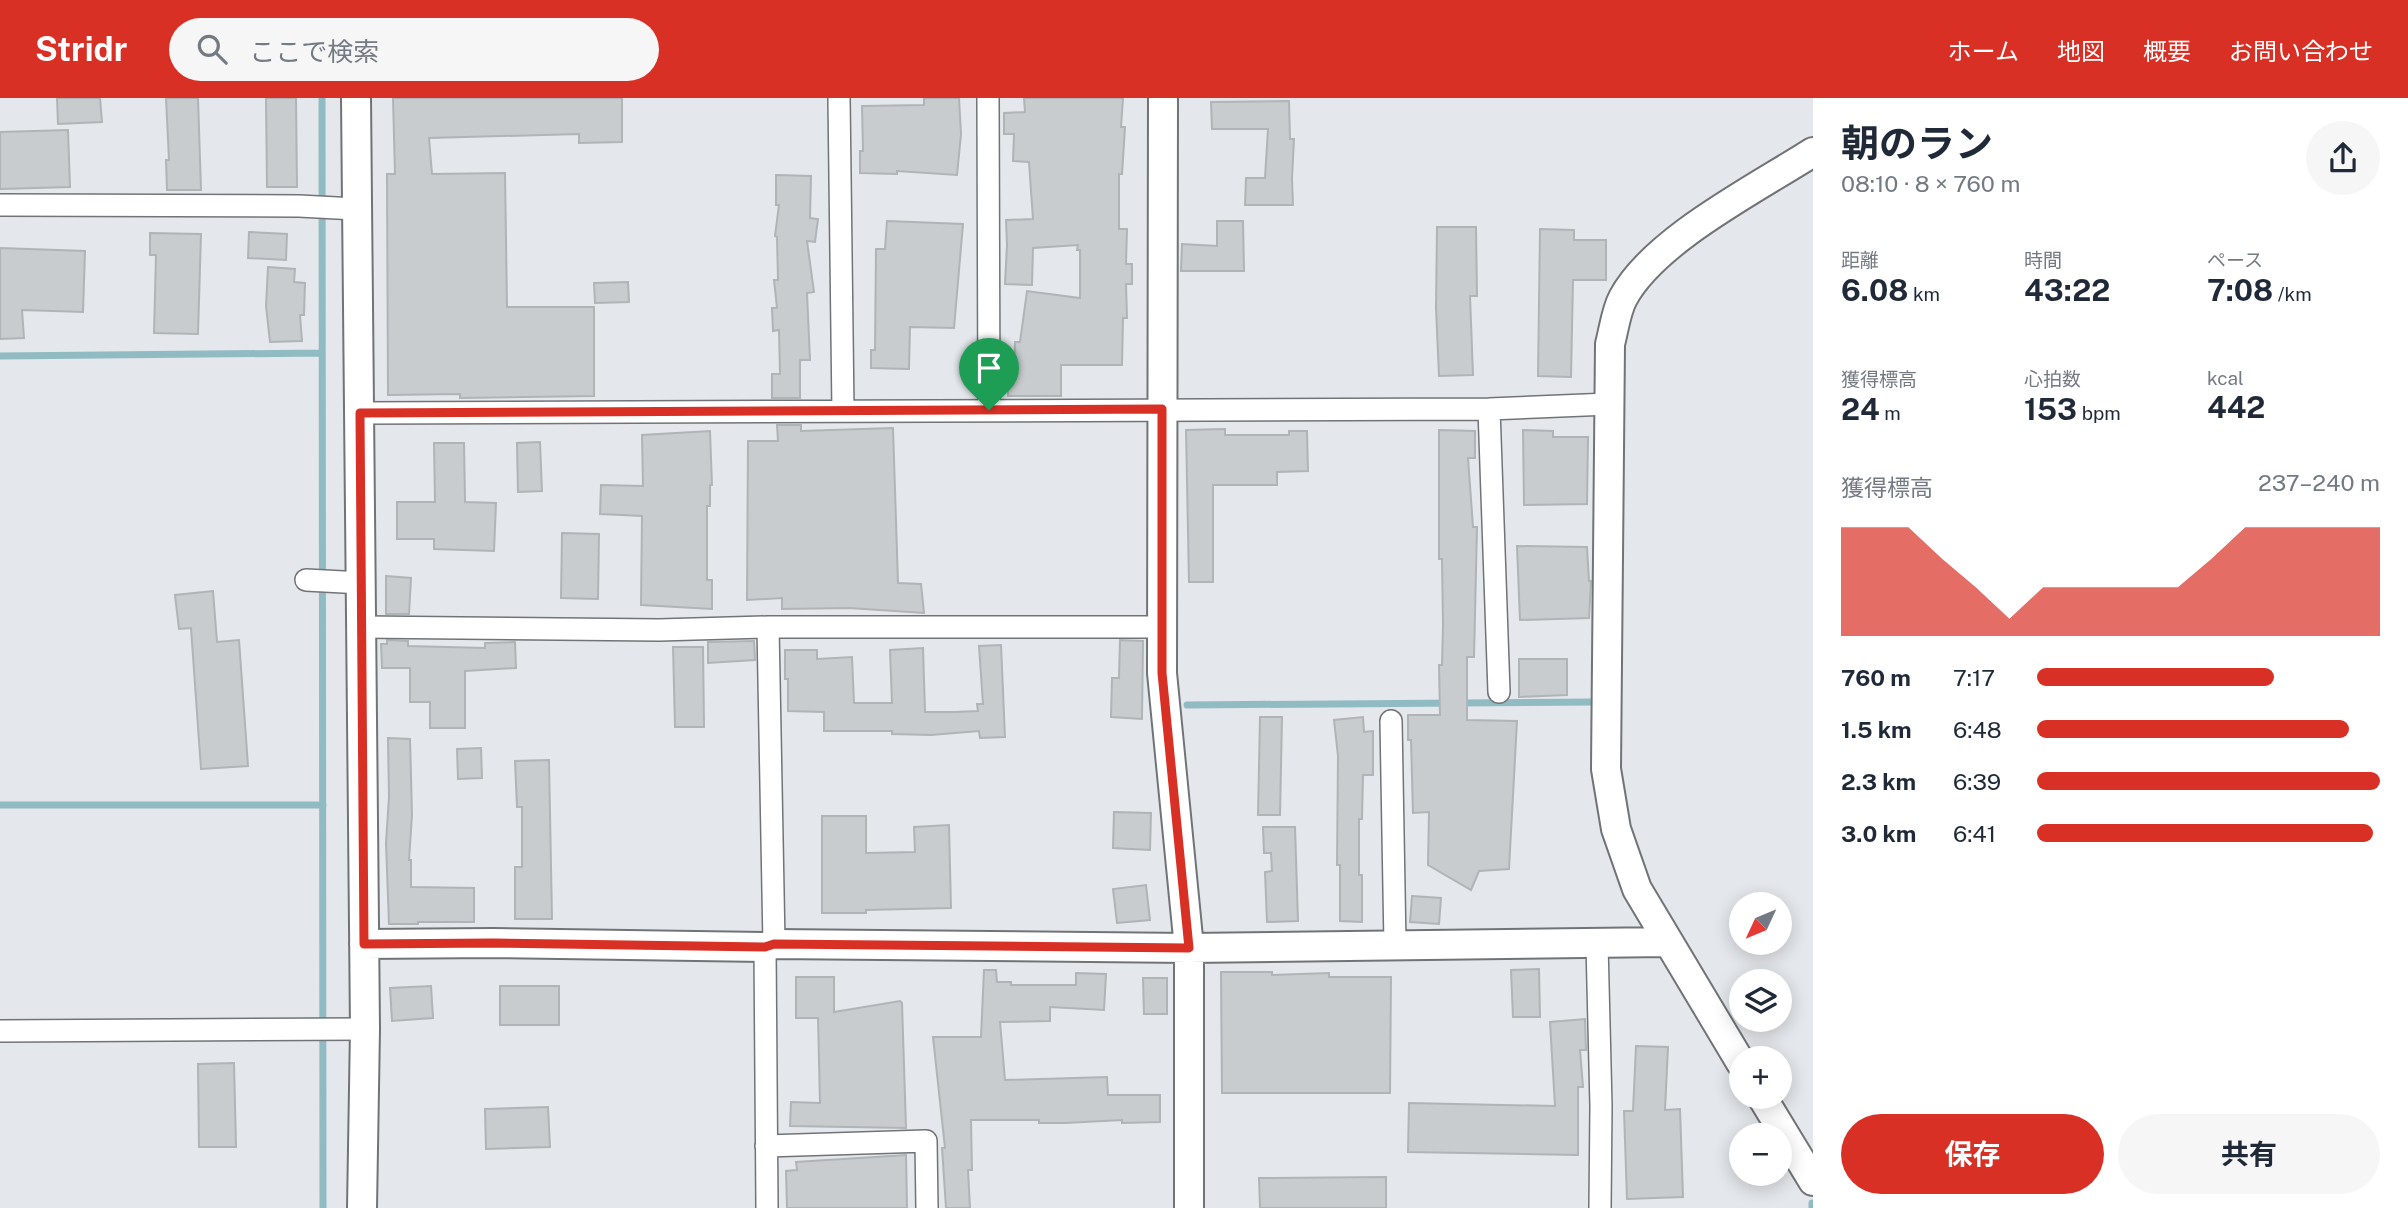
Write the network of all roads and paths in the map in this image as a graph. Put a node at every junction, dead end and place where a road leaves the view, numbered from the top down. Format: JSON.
{"nodes":[{"id":1,"x":356,"y":98,"type":"edge"},
{"id":2,"x":839,"y":98,"type":"edge"},
{"id":3,"x":989,"y":98,"type":"edge"},
{"id":4,"x":1163,"y":98,"type":"edge"},
{"id":5,"x":1813,"y":152,"type":"edge"},
{"id":6,"x":0,"y":205,"type":"edge"},
{"id":7,"x":356,"y":208,"type":"junction"},
{"id":8,"x":1609,"y":404,"type":"junction"},
{"id":9,"x":1162,"y":409,"type":"junction"},
{"id":10,"x":1489,"y":409,"type":"junction"},
{"id":11,"x":989,"y":410,"type":"junction"},
{"id":12,"x":843,"y":411,"type":"junction"},
{"id":13,"x":360,"y":413,"type":"junction"},
{"id":14,"x":306,"y":580,"type":"dead end"},
{"id":15,"x":362,"y":583,"type":"junction"},
{"id":16,"x":362,"y":627,"type":"junction"},
{"id":17,"x":768,"y":627,"type":"junction"},
{"id":18,"x":1162,"y":627,"type":"junction"},
{"id":19,"x":1499,"y":692,"type":"dead end"},
{"id":20,"x":1391,"y":721,"type":"dead end"},
{"id":21,"x":1667,"y":942,"type":"junction"},
{"id":22,"x":364,"y":944,"type":"junction"},
{"id":23,"x":1597,"y":944,"type":"junction"},
{"id":24,"x":1395,"y":945,"type":"junction"},
{"id":25,"x":770,"y":946,"type":"junction"},
{"id":26,"x":1189,"y":948,"type":"junction"},
{"id":27,"x":365,"y":1029,"type":"junction"},
{"id":28,"x":0,"y":1031,"type":"edge"},
{"id":29,"x":1731,"y":1046,"type":"edge"},
{"id":30,"x":1769,"y":1109,"type":"edge"},
{"id":31,"x":766,"y":1146,"type":"junction"},
{"id":32,"x":1813,"y":1181,"type":"edge"},
{"id":33,"x":362,"y":1208,"type":"edge"},
{"id":34,"x":767,"y":1208,"type":"edge"},
{"id":35,"x":927,"y":1208,"type":"edge"},
{"id":36,"x":1189,"y":1208,"type":"edge"},
{"id":37,"x":1600,"y":1208,"type":"edge"}],
"edges":[{"from":1,"to":7,"type":"street"},
{"from":2,"to":12,"type":"street"},
{"from":3,"to":11,"type":"street"},
{"from":4,"to":9,"type":"street"},
{"from":5,"to":8,"type":"street"},
{"from":6,"to":7,"type":"street"},
{"from":7,"to":13,"type":"street"},
{"from":8,"to":10,"type":"street"},
{"from":8,"to":21,"type":"street"},
{"from":9,"to":10,"type":"street"},
{"from":9,"to":11,"type":"street"},
{"from":9,"to":18,"type":"street"},
{"from":10,"to":19,"type":"street"},
{"from":11,"to":12,"type":"street"},
{"from":12,"to":13,"type":"street"},
{"from":13,"to":15,"type":"street"},
{"from":14,"to":15,"type":"street"},
{"from":15,"to":16,"type":"street"},
{"from":16,"to":17,"type":"street"},
{"from":16,"to":22,"type":"street"},
{"from":17,"to":18,"type":"street"},
{"from":17,"to":25,"type":"street"},
{"from":18,"to":26,"type":"street"},
{"from":20,"to":24,"type":"street"},
{"from":21,"to":23,"type":"street"},
{"from":21,"to":29,"type":"street"},
{"from":22,"to":25,"type":"street"},
{"from":22,"to":27,"type":"street"},
{"from":23,"to":24,"type":"street"},
{"from":23,"to":37,"type":"street"},
{"from":24,"to":26,"type":"street"},
{"from":25,"to":26,"type":"street"},
{"from":25,"to":31,"type":"street"},
{"from":26,"to":36,"type":"street"},
{"from":27,"to":28,"type":"street"},
{"from":27,"to":33,"type":"street"},
{"from":30,"to":32,"type":"street"},
{"from":31,"to":34,"type":"street"},
{"from":31,"to":35,"type":"street"}]}
